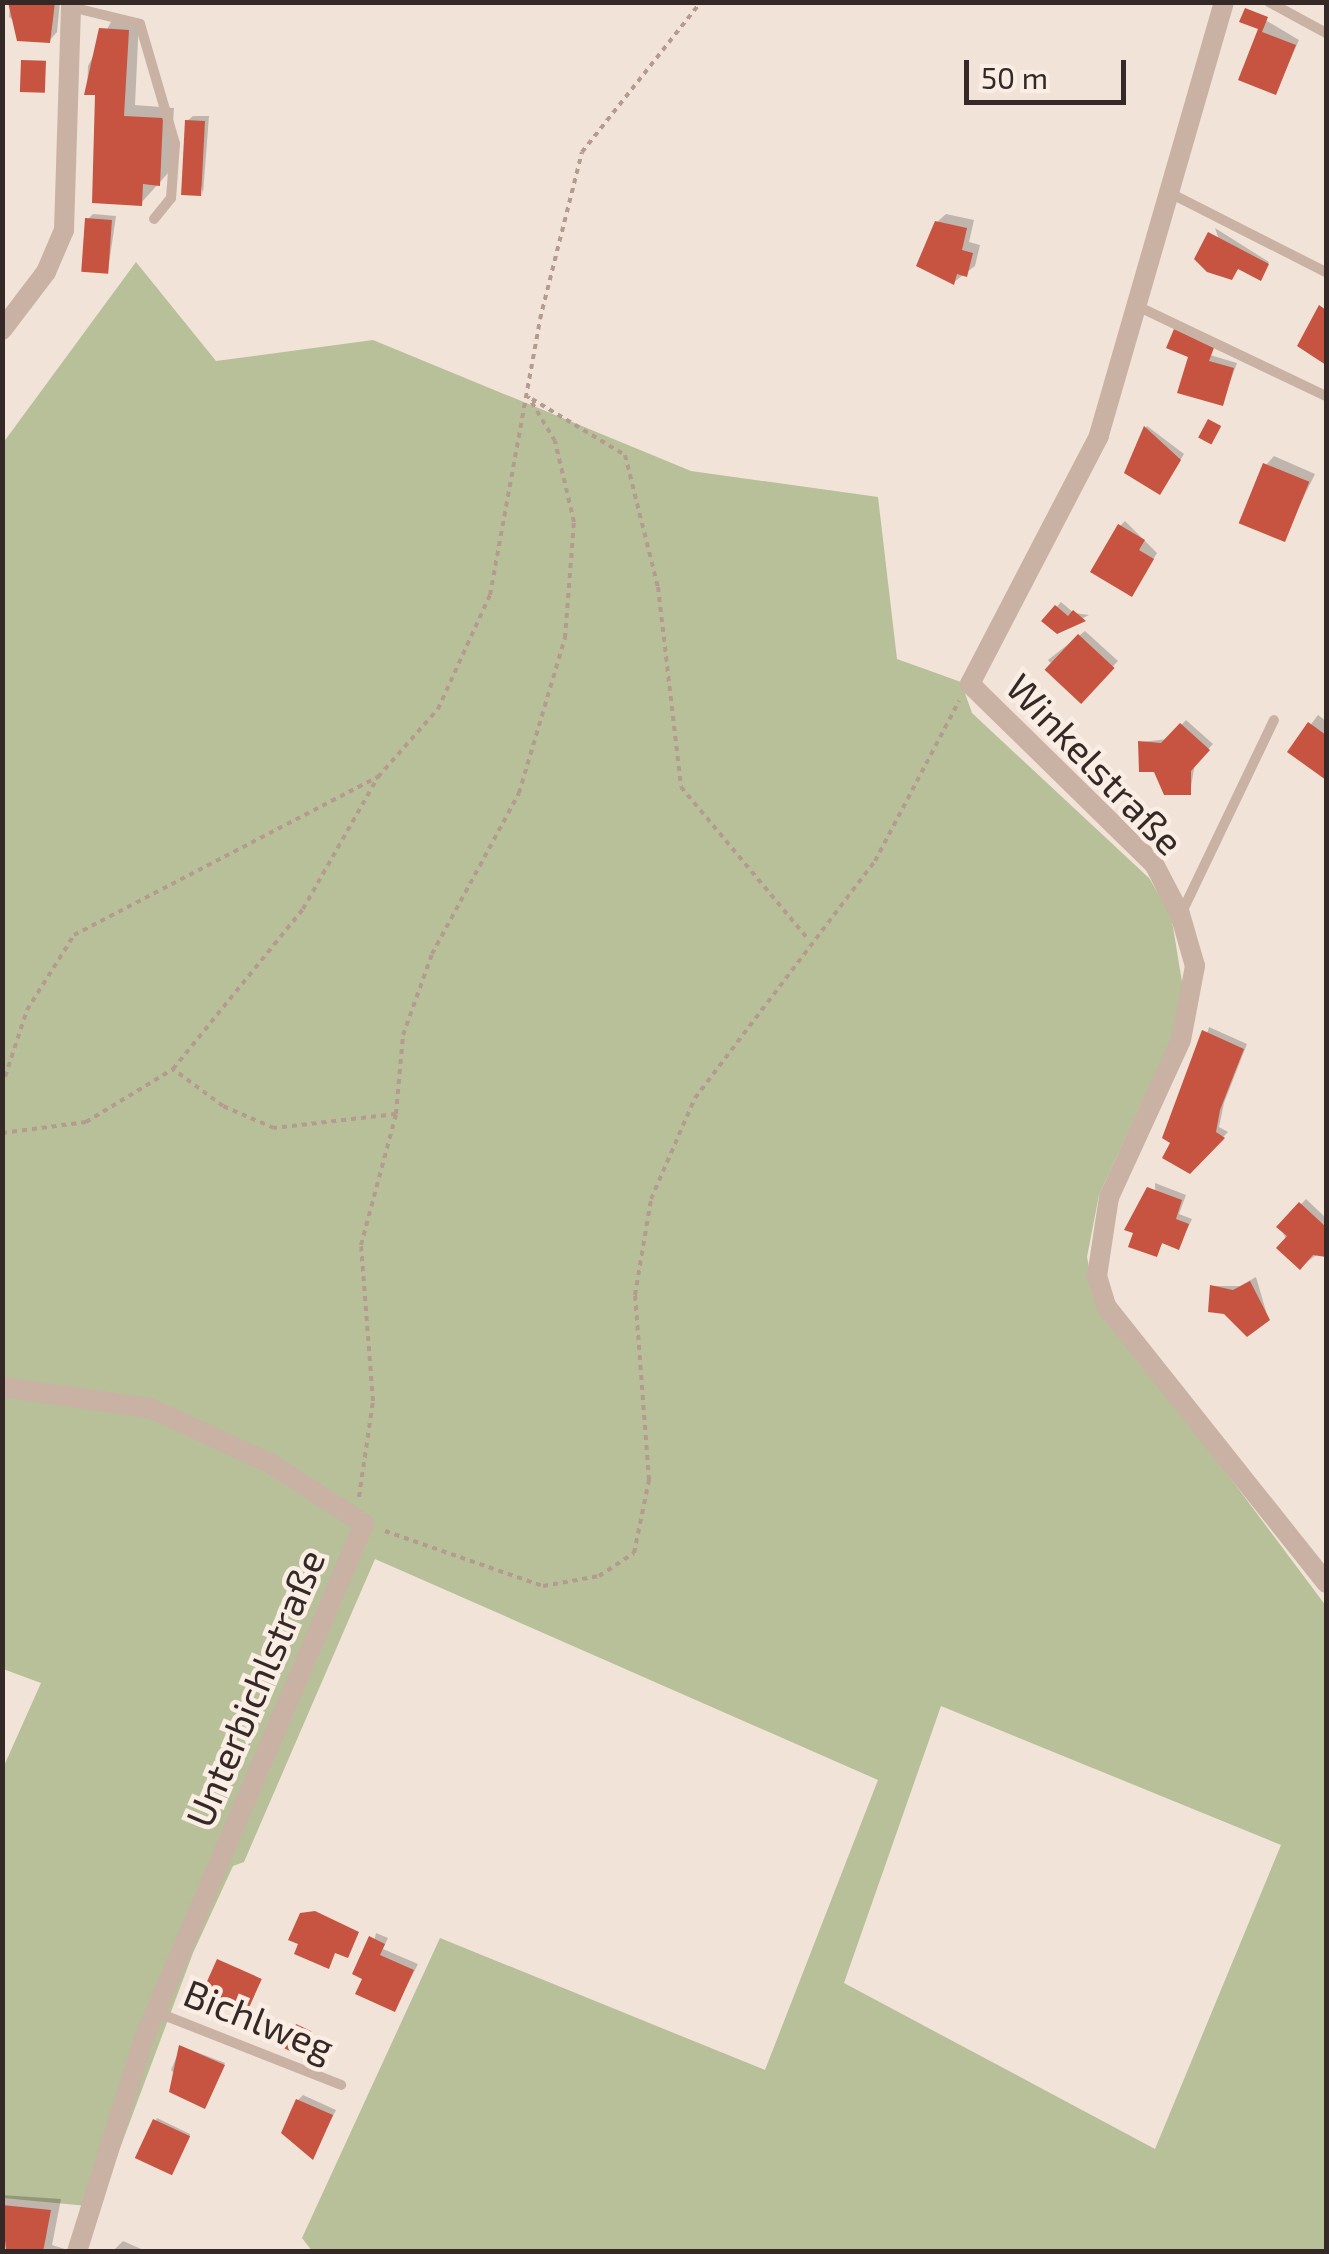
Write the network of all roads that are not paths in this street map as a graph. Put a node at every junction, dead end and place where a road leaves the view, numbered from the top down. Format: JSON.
{"nodes":[{"id":1,"x":1224,"y":2,"type":"edge"},
{"id":2,"x":1269,"y":2,"type":"edge"},
{"id":3,"x":70,"y":4,"type":"edge"},
{"id":4,"x":1326,"y":33,"type":"edge"},
{"id":5,"x":1165,"y":190,"type":"junction"},
{"id":6,"x":154,"y":218,"type":"dead end"},
{"id":7,"x":1326,"y":272,"type":"edge"},
{"id":8,"x":1134,"y":304,"type":"junction"},
{"id":9,"x":2,"y":330,"type":"edge"},
{"id":10,"x":1326,"y":396,"type":"edge"},
{"id":11,"x":1274,"y":720,"type":"dead end"},
{"id":12,"x":1180,"y":914,"type":"junction"},
{"id":13,"x":2,"y":1388,"type":"edge"},
{"id":14,"x":1326,"y":1583,"type":"edge"},
{"id":15,"x":156,"y":2012,"type":"junction"},
{"id":16,"x":340,"y":2085,"type":"dead end"},
{"id":17,"x":76,"y":2252,"type":"edge"}],
"edges":[{"from":1,"to":5,"type":"street","name":"Winkelstraße"},
{"from":2,"to":4,"type":"lane"},
{"from":3,"to":6,"type":"lane"},
{"from":3,"to":9,"type":"street"},
{"from":5,"to":7,"type":"lane"},
{"from":5,"to":8,"type":"street","name":"Winkelstraße"},
{"from":8,"to":10,"type":"lane"},
{"from":8,"to":12,"type":"street","name":"Winkelstraße"},
{"from":11,"to":12,"type":"lane"},
{"from":12,"to":14,"type":"street","name":"Winkelstraße"},
{"from":13,"to":15,"type":"street","name":"Unterbichlstraße"},
{"from":15,"to":16,"type":"lane","name":"Bichlweg"},
{"from":15,"to":17,"type":"street","name":"Unterbichlstraße"}]}
